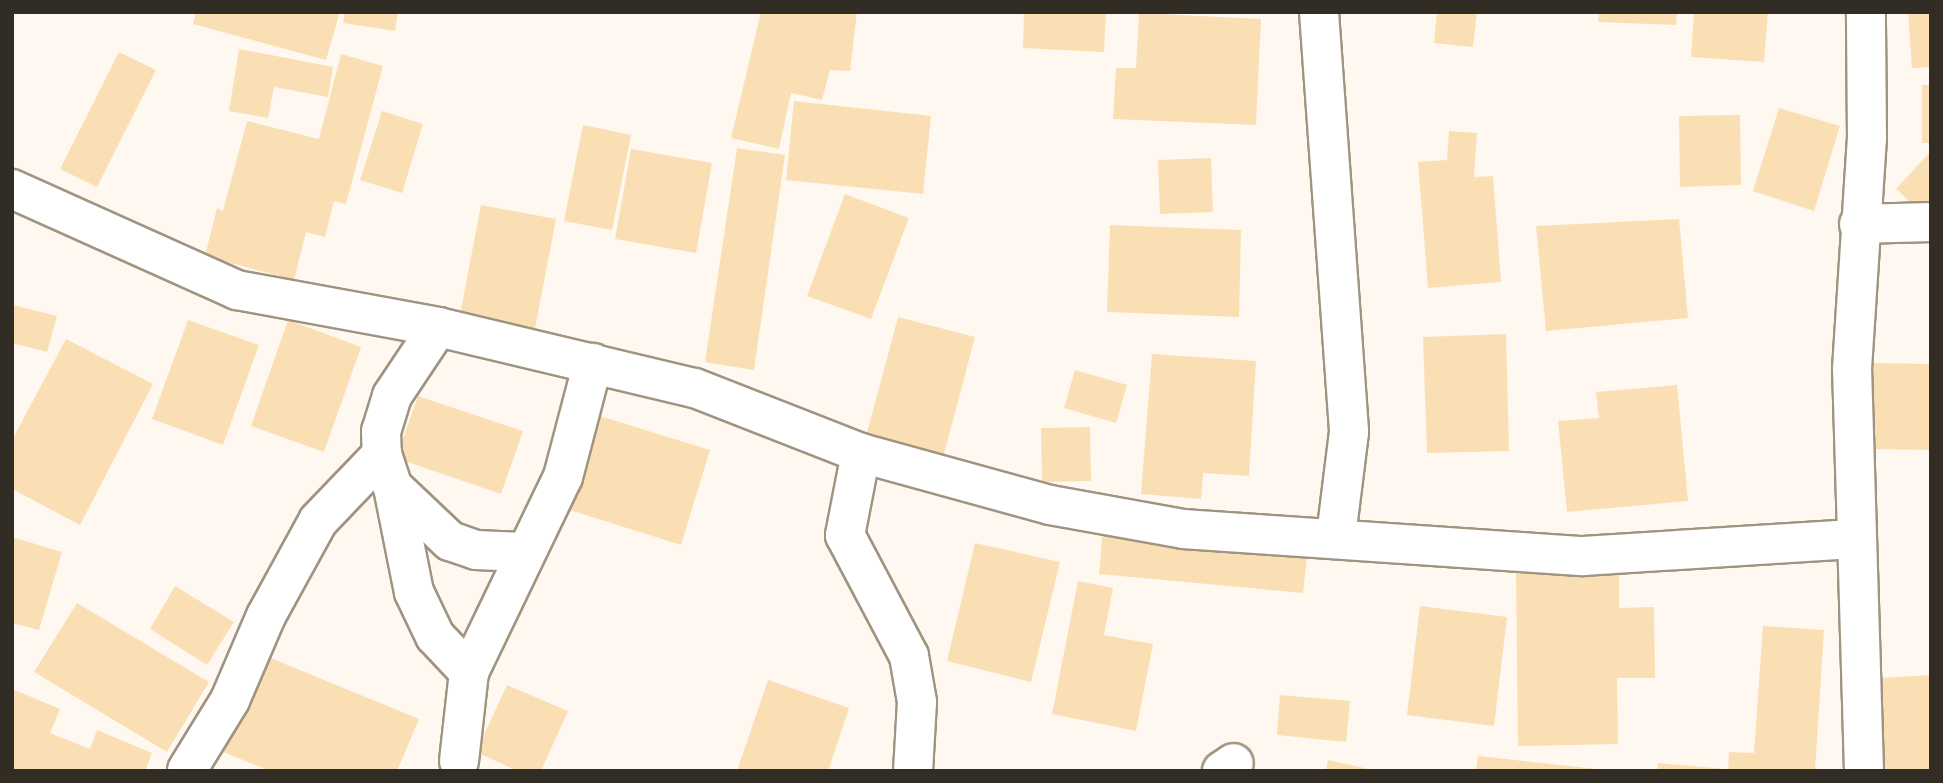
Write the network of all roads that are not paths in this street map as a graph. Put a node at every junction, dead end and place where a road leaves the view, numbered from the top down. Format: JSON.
{"nodes":[{"id":1,"x":1319,"y":12,"type":"edge"},
{"id":2,"x":1866,"y":12,"type":"edge"},
{"id":3,"x":12,"y":189,"type":"edge"},
{"id":4,"x":1931,"y":222,"type":"edge"},
{"id":5,"x":1859,"y":224,"type":"junction"},
{"id":6,"x":438,"y":327,"type":"junction"},
{"id":7,"x":593,"y":363,"type":"junction"},
{"id":8,"x":861,"y":453,"type":"junction"},
{"id":9,"x":387,"y":471,"type":"junction"},
{"id":10,"x":1336,"y":536,"type":"junction"},
{"id":11,"x":1853,"y":538,"type":"junction"},
{"id":12,"x":523,"y":552,"type":"junction"},
{"id":13,"x":470,"y":672,"type":"junction"},
{"id":14,"x":459,"y":761,"type":"dead end"},
{"id":15,"x":187,"y":770,"type":"edge"},
{"id":16,"x":913,"y":771,"type":"edge"},
{"id":17,"x":1864,"y":771,"type":"edge"}],
"edges":[{"from":1,"to":10,"type":"street"},
{"from":2,"to":5,"type":"street"},
{"from":3,"to":6,"type":"street"},
{"from":4,"to":5,"type":"street"},
{"from":5,"to":11,"type":"street"},
{"from":6,"to":7,"type":"street"},
{"from":6,"to":9,"type":"street"},
{"from":7,"to":8,"type":"street"},
{"from":7,"to":12,"type":"street"},
{"from":8,"to":10,"type":"street"},
{"from":8,"to":16,"type":"street"},
{"from":9,"to":12,"type":"street"},
{"from":9,"to":13,"type":"street"},
{"from":9,"to":15,"type":"street"},
{"from":10,"to":11,"type":"street"},
{"from":11,"to":17,"type":"street"},
{"from":12,"to":13,"type":"street"},
{"from":13,"to":14,"type":"street"}]}
